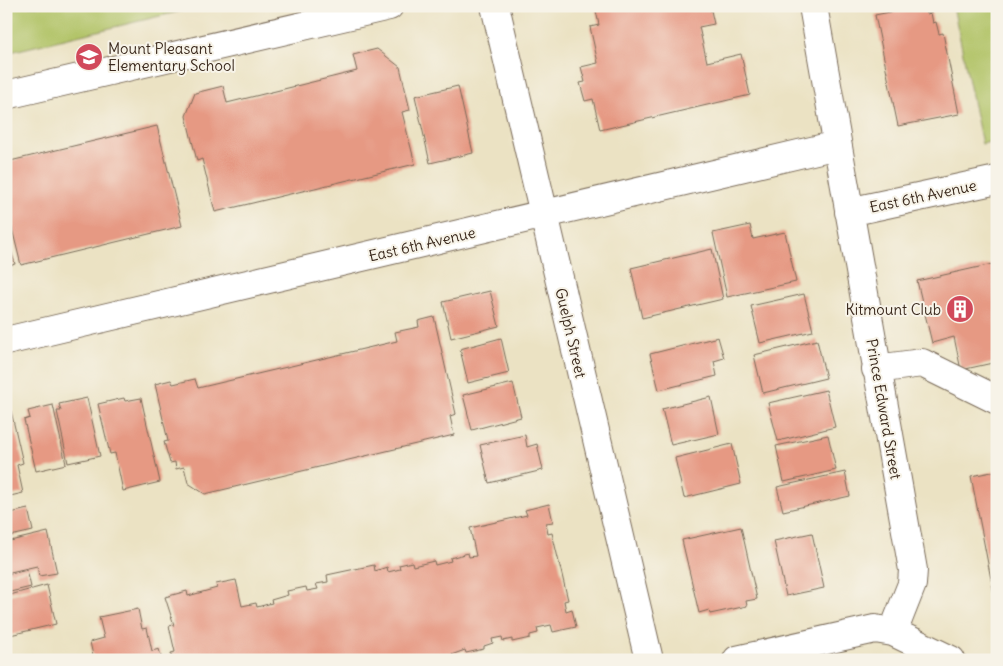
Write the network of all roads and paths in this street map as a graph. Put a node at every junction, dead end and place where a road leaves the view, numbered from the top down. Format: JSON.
{"nodes":[{"id":1,"x":389,"y":6,"type":"edge"},
{"id":2,"x":495,"y":6,"type":"edge"},
{"id":3,"x":813,"y":6,"type":"edge"},
{"id":4,"x":6,"y":95,"type":"edge"},
{"id":5,"x":837,"y":145,"type":"junction"},
{"id":6,"x":997,"y":180,"type":"edge"},
{"id":7,"x":849,"y":212,"type":"junction"},
{"id":8,"x":543,"y":215,"type":"junction"},
{"id":9,"x":6,"y":341,"type":"edge"},
{"id":10,"x":876,"y":369,"type":"junction"},
{"id":11,"x":997,"y":400,"type":"edge"},
{"id":12,"x":893,"y":632,"type":"junction"},
{"id":13,"x":649,"y":660,"type":"edge"},
{"id":14,"x":737,"y":660,"type":"edge"},
{"id":15,"x":950,"y":660,"type":"edge"}],
"edges":[{"from":1,"to":4,"type":"street"},
{"from":2,"to":8,"type":"street","name":"Guelph Street"},
{"from":3,"to":5,"type":"street","name":"Prince Edward Street"},
{"from":5,"to":7,"type":"street","name":"Prince Edward Street"},
{"from":5,"to":8,"type":"street","name":"East 6th Avenue"},
{"from":6,"to":7,"type":"street","name":"East 6th Avenue"},
{"from":7,"to":10,"type":"street","name":"Prince Edward Street"},
{"from":8,"to":9,"type":"street","name":"East 6th Avenue"},
{"from":8,"to":13,"type":"street","name":"Guelph Street"},
{"from":10,"to":11,"type":"street"},
{"from":10,"to":12,"type":"street","name":"Prince Edward Street"},
{"from":12,"to":14,"type":"street"},
{"from":12,"to":15,"type":"street"}]}
